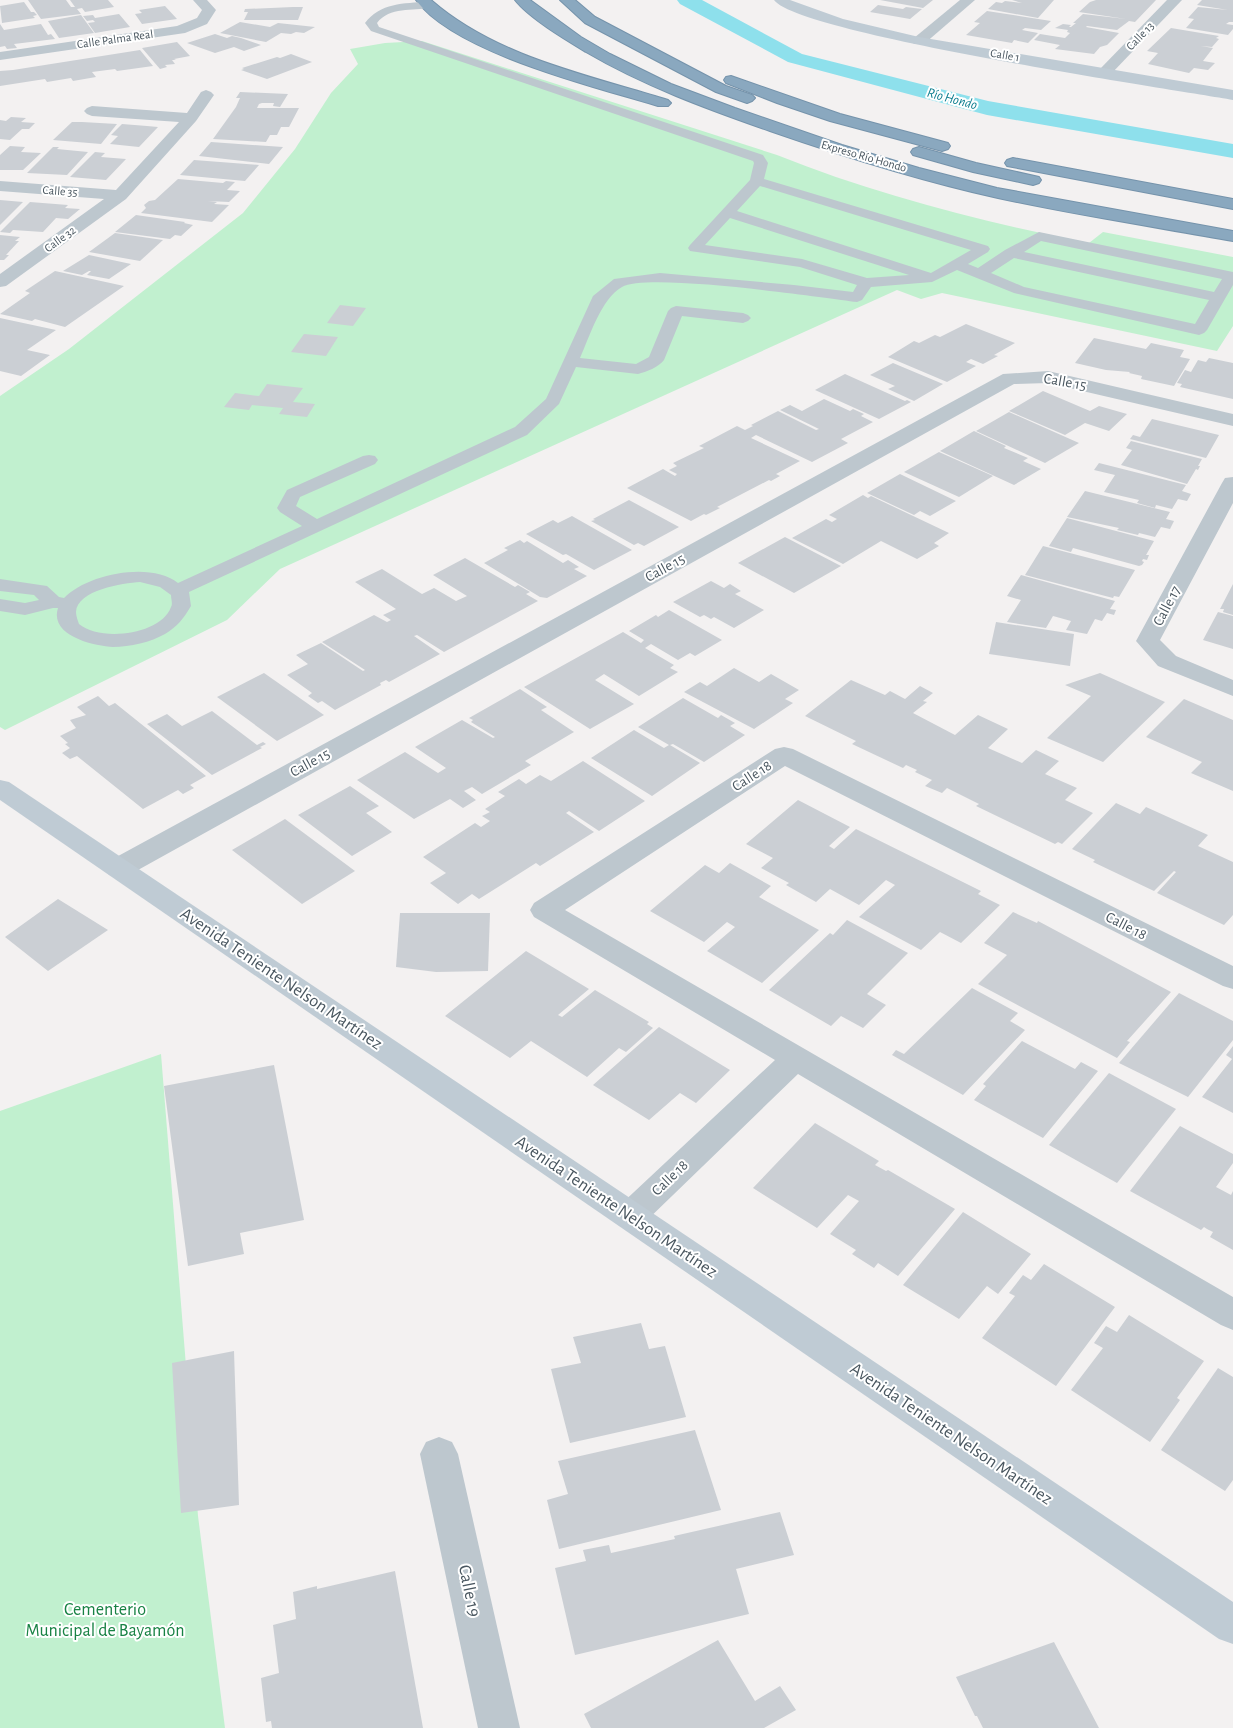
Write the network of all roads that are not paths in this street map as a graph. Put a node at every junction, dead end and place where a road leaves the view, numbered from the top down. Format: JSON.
{"nodes":[{"id":1,"x":200,"y":0,"type":"edge"},
{"id":2,"x":522,"y":0,"type":"edge"},
{"id":3,"x":586,"y":0,"type":"edge"},
{"id":4,"x":782,"y":0,"type":"edge"},
{"id":5,"x":968,"y":0,"type":"edge"},
{"id":6,"x":1175,"y":0,"type":"edge"},
{"id":7,"x":425,"y":2,"type":"edge"},
{"id":8,"x":560,"y":2,"type":"edge"},
{"id":9,"x":919,"y":41,"type":"junction"},
{"id":10,"x":0,"y":56,"type":"edge"},
{"id":11,"x":1105,"y":72,"type":"junction"},
{"id":12,"x":206,"y":95,"type":"dead end"},
{"id":13,"x":1233,"y":95,"type":"edge"},
{"id":14,"x":92,"y":111,"type":"dead end"},
{"id":15,"x":191,"y":118,"type":"junction"},
{"id":16,"x":757,"y":181,"type":"junction"},
{"id":17,"x":964,"y":185,"type":"junction"},
{"id":18,"x":0,"y":186,"type":"edge"},
{"id":19,"x":120,"y":195,"type":"junction"},
{"id":20,"x":1233,"y":204,"type":"edge"},
{"id":21,"x":728,"y":213,"type":"junction"},
{"id":22,"x":1233,"y":218,"type":"edge"},
{"id":23,"x":1233,"y":226,"type":"edge"},
{"id":24,"x":1233,"y":236,"type":"edge"},
{"id":25,"x":1010,"y":253,"type":"junction"},
{"id":26,"x":956,"y":264,"type":"junction"},
{"id":27,"x":979,"y":274,"type":"junction"},
{"id":28,"x":1232,"y":276,"type":"edge"},
{"id":29,"x":932,"y":278,"type":"junction"},
{"id":30,"x":0,"y":282,"type":"edge"},
{"id":31,"x":866,"y":283,"type":"junction"},
{"id":32,"x":1218,"y":297,"type":"junction"},
{"id":33,"x":742,"y":318,"type":"dead end"},
{"id":34,"x":571,"y":362,"type":"junction"},
{"id":35,"x":1233,"y":420,"type":"edge"},
{"id":36,"x":368,"y":460,"type":"dead end"},
{"id":37,"x":1233,"y":483,"type":"edge"},
{"id":38,"x":317,"y":527,"type":"junction"},
{"id":39,"x":0,"y":585,"type":"edge"},
{"id":40,"x":178,"y":590,"type":"junction"},
{"id":41,"x":61,"y":603,"type":"junction"},
{"id":42,"x":0,"y":605,"type":"edge"},
{"id":43,"x":1233,"y":688,"type":"edge"},
{"id":44,"x":0,"y":788,"type":"edge"},
{"id":45,"x":119,"y":868,"type":"junction"},
{"id":46,"x":1233,"y":979,"type":"edge"},
{"id":47,"x":796,"y":1058,"type":"junction"},
{"id":48,"x":630,"y":1216,"type":"junction"},
{"id":49,"x":1233,"y":1314,"type":"edge"},
{"id":50,"x":439,"y":1454,"type":"dead end"},
{"id":51,"x":1233,"y":1625,"type":"edge"},
{"id":52,"x":499,"y":1728,"type":"edge"}],
"edges":[{"from":1,"to":10,"type":"street","name":"Calle Palma Real"},
{"from":2,"to":17,"type":"highway","name":"Expreso Río Hondo"},
{"from":3,"to":20,"type":"highway","name":"Expreso Río Hondo"},
{"from":4,"to":9,"type":"street","name":"Calle 1"},
{"from":5,"to":9,"type":"street"},
{"from":6,"to":11,"type":"street","name":"Calle 13"},
{"from":7,"to":16,"type":"lane"},
{"from":7,"to":17,"type":"highway"},
{"from":8,"to":22,"type":"highway"},
{"from":8,"to":23,"type":"highway"},
{"from":9,"to":11,"type":"street","name":"Calle 1"},
{"from":11,"to":13,"type":"street","name":"Calle 1"},
{"from":12,"to":15,"type":"street","name":"Calle 32"},
{"from":14,"to":15,"type":"street"},
{"from":15,"to":19,"type":"street","name":"Calle 32"},
{"from":16,"to":21,"type":"lane"},
{"from":16,"to":26,"type":"lane"},
{"from":17,"to":24,"type":"highway","name":"Expreso Río Hondo"},
{"from":18,"to":19,"type":"street","name":"Calle 35"},
{"from":19,"to":30,"type":"street","name":"Calle 32"},
{"from":21,"to":29,"type":"lane"},
{"from":21,"to":31,"type":"lane"},
{"from":25,"to":27,"type":"lane"},
{"from":25,"to":28,"type":"lane"},
{"from":25,"to":32,"type":"lane"},
{"from":26,"to":27,"type":"lane"},
{"from":26,"to":29,"type":"lane"},
{"from":27,"to":32,"type":"lane"},
{"from":28,"to":32,"type":"lane"},
{"from":29,"to":31,"type":"lane"},
{"from":31,"to":34,"type":"lane"},
{"from":33,"to":34,"type":"lane"},
{"from":34,"to":38,"type":"lane"},
{"from":35,"to":45,"type":"street","name":"Calle 15"},
{"from":36,"to":38,"type":"lane"},
{"from":37,"to":43,"type":"street","name":"Calle 17"},
{"from":38,"to":40,"type":"lane"},
{"from":39,"to":41,"type":"lane"},
{"from":40,"to":41,"type":"lane"},
{"from":40,"to":41,"type":"lane"},
{"from":41,"to":42,"type":"lane"},
{"from":44,"to":45,"type":"street","name":"Avenida Teniente Nelson Martínez"},
{"from":45,"to":48,"type":"street","name":"Avenida Teniente Nelson Martínez"},
{"from":46,"to":47,"type":"street","name":"Calle 18"},
{"from":47,"to":48,"type":"street","name":"Calle 18"},
{"from":47,"to":49,"type":"street","name":"Calle 18"},
{"from":48,"to":51,"type":"street","name":"Avenida Teniente Nelson Martínez"},
{"from":50,"to":52,"type":"street","name":"Calle 19"}]}
